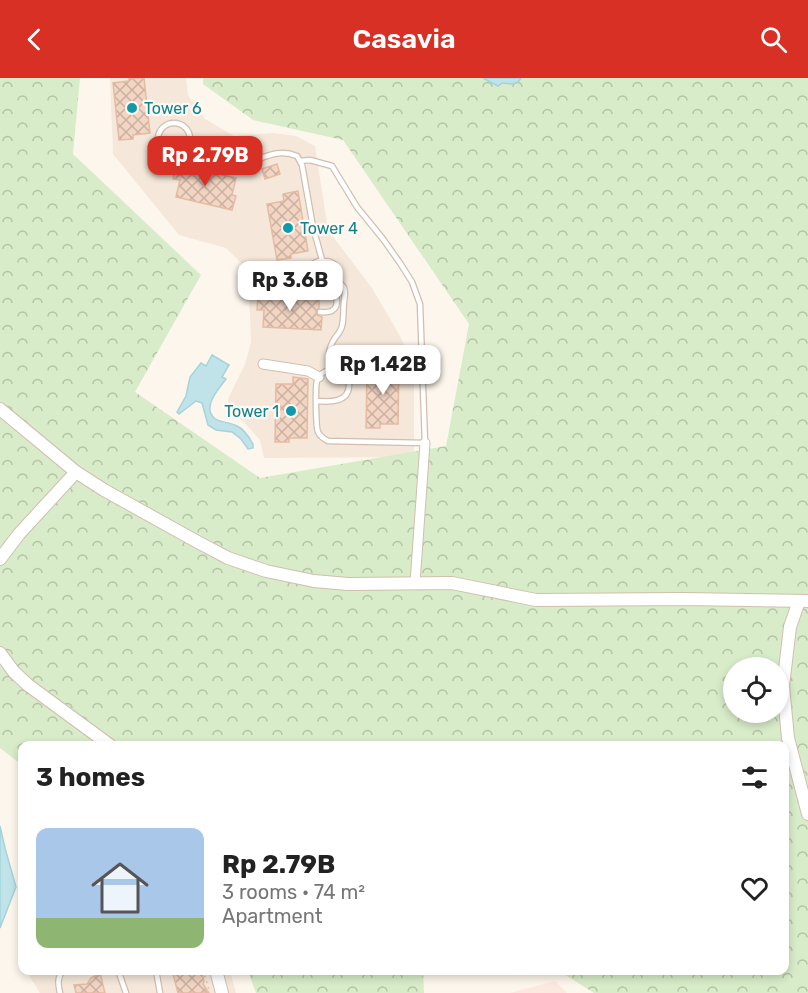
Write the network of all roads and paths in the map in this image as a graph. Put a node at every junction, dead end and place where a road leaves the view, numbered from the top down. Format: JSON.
{"nodes":[{"id":1,"x":185,"y":150,"type":"junction"},
{"id":2,"x":300,"y":161,"type":"junction"},
{"id":3,"x":322,"y":260,"type":"junction"},
{"id":4,"x":338,"y":280,"type":"junction"},
{"id":5,"x":334,"y":287,"type":"junction"},
{"id":6,"x":320,"y":312,"type":"dead end"},
{"id":7,"x":262,"y":364,"type":"dead end"},
{"id":8,"x":330,"y":370,"type":"junction"},
{"id":9,"x":320,"y":377,"type":"junction"},
{"id":10,"x":317,"y":401,"type":"junction"},
{"id":11,"x":0,"y":409,"type":"edge"},
{"id":12,"x":425,"y":443,"type":"junction"},
{"id":13,"x":76,"y":472,"type":"junction"},
{"id":14,"x":0,"y":559,"type":"edge"},
{"id":15,"x":415,"y":583,"type":"junction"},
{"id":16,"x":804,"y":601,"type":"edge"},
{"id":17,"x":0,"y":653,"type":"edge"},
{"id":18,"x":104,"y":741,"type":"edge"},
{"id":19,"x":789,"y":741,"type":"edge"},
{"id":20,"x":789,"y":742,"type":"edge"},
{"id":21,"x":808,"y":814,"type":"edge"},
{"id":22,"x":59,"y":975,"type":"edge"},
{"id":23,"x":120,"y":975,"type":"edge"},
{"id":24,"x":157,"y":975,"type":"edge"},
{"id":25,"x":205,"y":975,"type":"edge"},
{"id":26,"x":217,"y":975,"type":"edge"},
{"id":27,"x":60,"y":993,"type":"edge"},
{"id":28,"x":126,"y":993,"type":"edge"},
{"id":29,"x":159,"y":993,"type":"edge"},
{"id":30,"x":210,"y":993,"type":"edge"},
{"id":31,"x":222,"y":993,"type":"edge"}],
"edges":[{"from":1,"to":1,"type":"lane"},
{"from":1,"to":2,"type":"lane"},
{"from":2,"to":3,"type":"lane"},
{"from":2,"to":12,"type":"lane"},
{"from":3,"to":4,"type":"lane"},
{"from":3,"to":5,"type":"lane"},
{"from":4,"to":5,"type":"lane"},
{"from":4,"to":8,"type":"lane"},
{"from":5,"to":6,"type":"lane"},
{"from":7,"to":9,"type":"street"},
{"from":8,"to":9,"type":"lane"},
{"from":8,"to":10,"type":"lane"},
{"from":9,"to":10,"type":"lane"},
{"from":10,"to":12,"type":"lane"},
{"from":11,"to":13,"type":"street"},
{"from":12,"to":15,"type":"street"},
{"from":13,"to":14,"type":"street"},
{"from":13,"to":15,"type":"street"},
{"from":15,"to":16,"type":"street"},
{"from":16,"to":19,"type":"street"},
{"from":17,"to":18,"type":"street"},
{"from":20,"to":21,"type":"street"},
{"from":22,"to":27,"type":"lane"},
{"from":23,"to":28,"type":"lane"},
{"from":24,"to":29,"type":"lane"},
{"from":25,"to":30,"type":"path"},
{"from":26,"to":31,"type":"street"}]}
